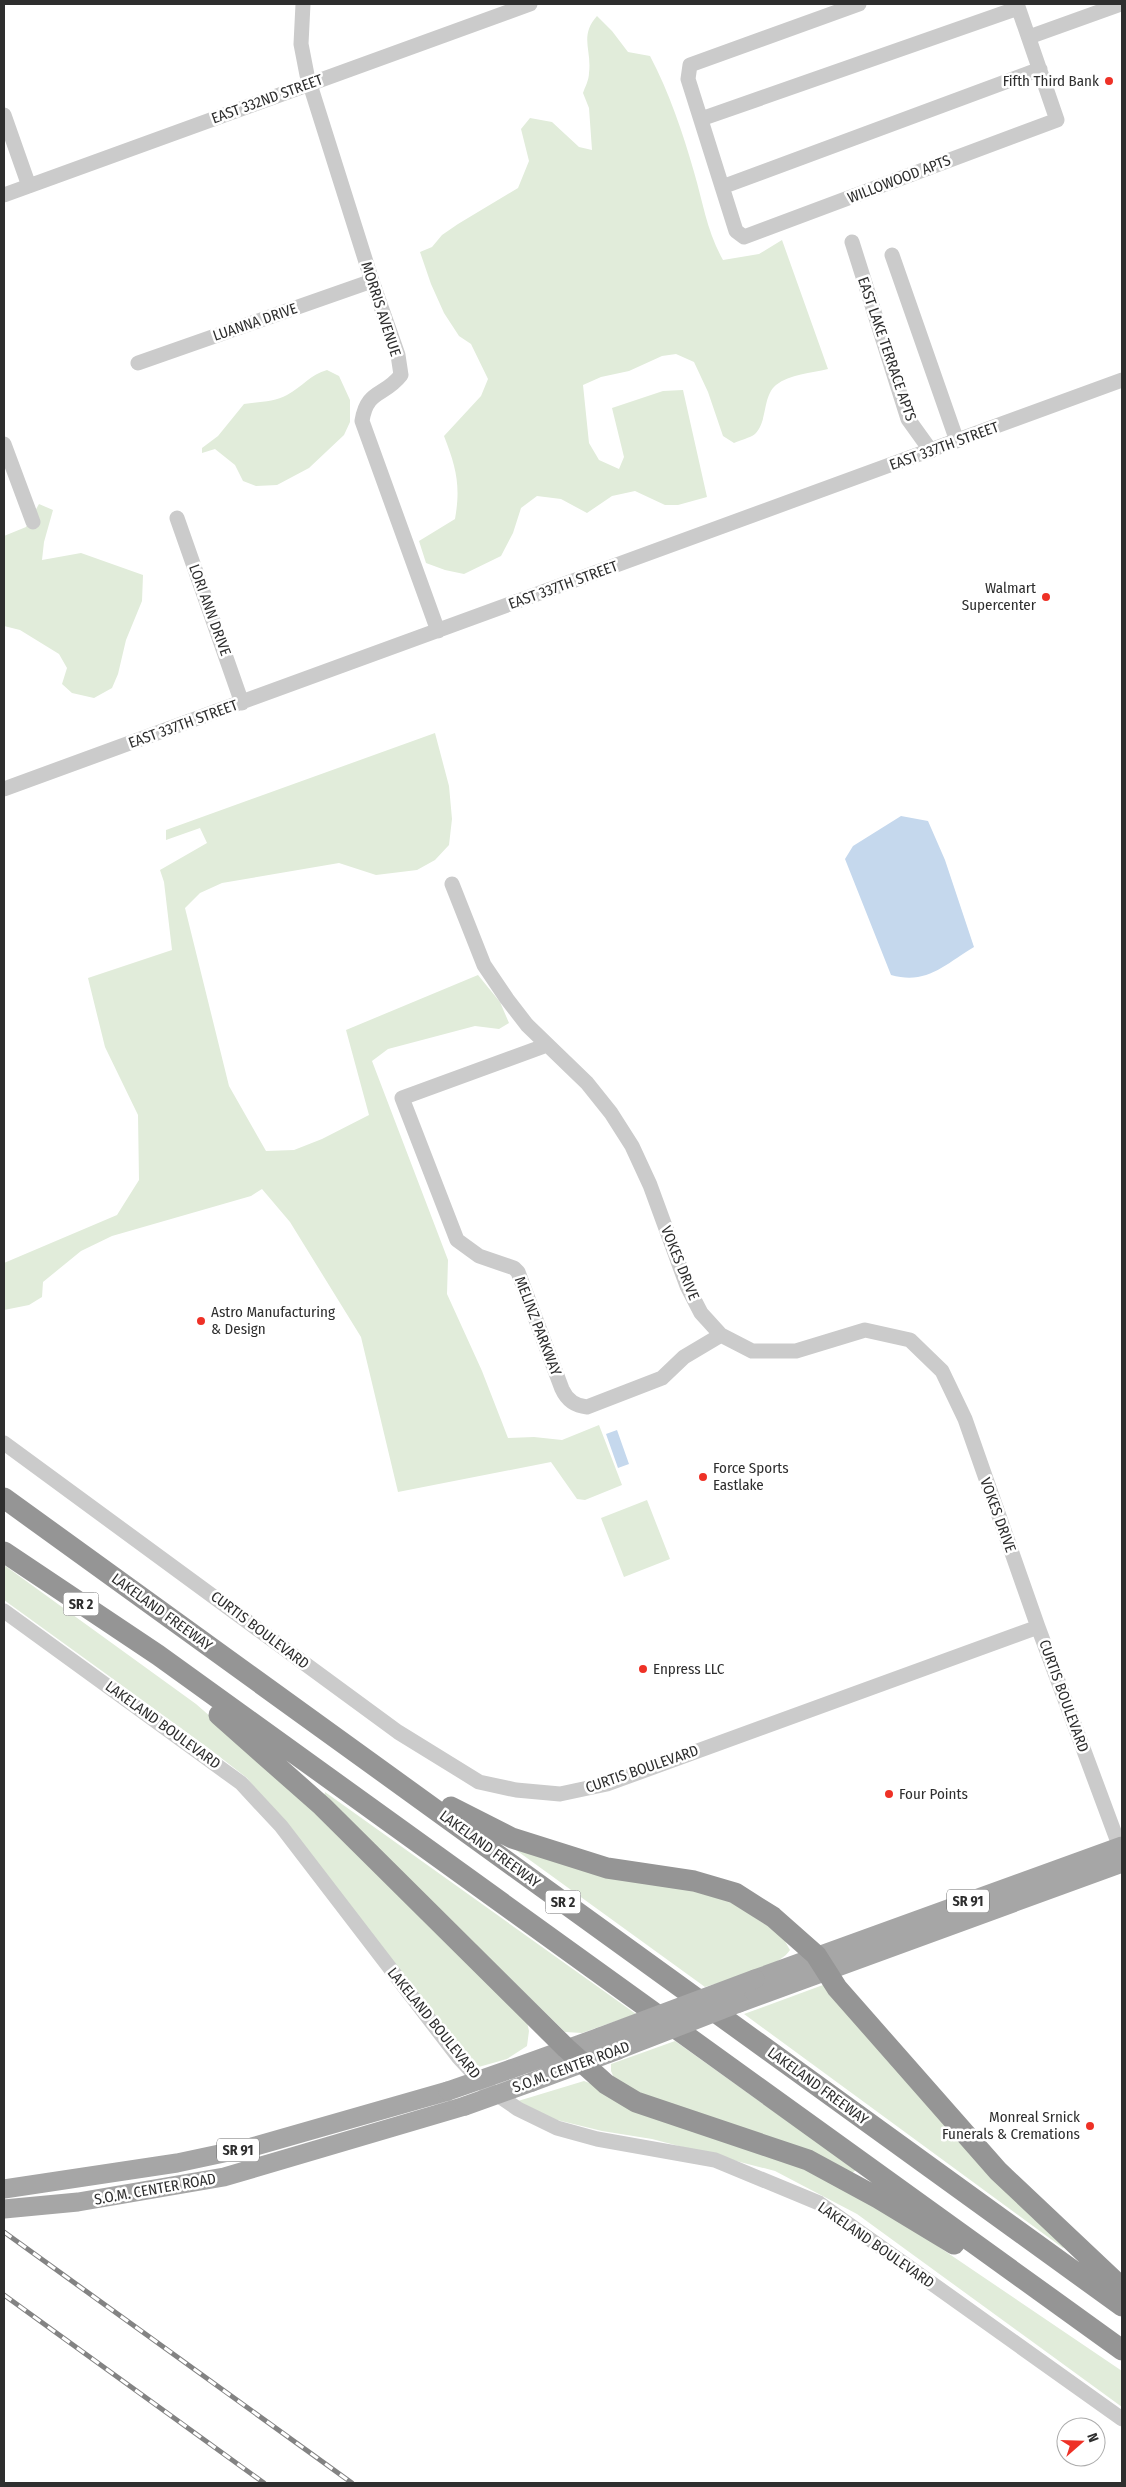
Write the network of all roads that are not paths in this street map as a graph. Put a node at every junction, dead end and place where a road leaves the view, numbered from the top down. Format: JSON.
{"nodes":[{"id":1,"x":302,"y":4,"type":"edge"},
{"id":2,"x":530,"y":4,"type":"edge"},
{"id":3,"x":859,"y":4,"type":"edge"},
{"id":4,"x":1121,"y":4,"type":"edge"},
{"id":5,"x":1018,"y":6,"type":"edge"},
{"id":6,"x":1029,"y":37,"type":"junction"},
{"id":7,"x":1040,"y":69,"type":"junction"},
{"id":8,"x":310,"y":83,"type":"junction"},
{"id":9,"x":4,"y":115,"type":"edge"},
{"id":10,"x":701,"y":119,"type":"junction"},
{"id":11,"x":29,"y":186,"type":"junction"},
{"id":12,"x":722,"y":187,"type":"junction"},
{"id":13,"x":4,"y":195,"type":"edge"},
{"id":14,"x":852,"y":242,"type":"dead end"},
{"id":15,"x":892,"y":255,"type":"dead end"},
{"id":16,"x":372,"y":281,"type":"junction"},
{"id":17,"x":138,"y":362,"type":"dead end"},
{"id":18,"x":1122,"y":380,"type":"edge"},
{"id":19,"x":957,"y":442,"type":"junction"},
{"id":20,"x":4,"y":444,"type":"edge"},
{"id":21,"x":931,"y":451,"type":"junction"},
{"id":22,"x":177,"y":518,"type":"dead end"},
{"id":23,"x":32,"y":522,"type":"dead end"},
{"id":24,"x":438,"y":631,"type":"junction"},
{"id":25,"x":242,"y":702,"type":"junction"},
{"id":26,"x":4,"y":789,"type":"edge"},
{"id":27,"x":452,"y":884,"type":"dead end"},
{"id":28,"x":547,"y":1045,"type":"junction"},
{"id":29,"x":721,"y":1335,"type":"junction"},
{"id":30,"x":4,"y":1443,"type":"edge"},
{"id":31,"x":4,"y":1498,"type":"edge"},
{"id":32,"x":4,"y":1552,"type":"edge"},
{"id":33,"x":4,"y":1611,"type":"edge"},
{"id":34,"x":1038,"y":1627,"type":"junction"},
{"id":35,"x":158,"y":1655,"type":"junction"},
{"id":36,"x":386,"y":1773,"type":"junction"},
{"id":37,"x":1122,"y":1852,"type":"edge"},
{"id":38,"x":821,"y":1963,"type":"junction"},
{"id":39,"x":566,"y":2048,"type":"junction"},
{"id":40,"x":583,"y":2062,"type":"junction"},
{"id":41,"x":4,"y":2189,"type":"edge"},
{"id":42,"x":4,"y":2209,"type":"edge"},
{"id":43,"x":1122,"y":2288,"type":"edge"},
{"id":44,"x":1122,"y":2306,"type":"edge"},
{"id":45,"x":1122,"y":2350,"type":"edge"},
{"id":46,"x":1122,"y":2362,"type":"edge"},
{"id":47,"x":1122,"y":2419,"type":"edge"}],
"edges":[{"from":1,"to":8,"type":"street","name":"MORRIS AVENUE"},
{"from":2,"to":8,"type":"street","name":"EAST 332ND STREET"},
{"from":3,"to":10,"type":"street","name":"WILLOWOOD APTS"},
{"from":4,"to":6,"type":"street"},
{"from":5,"to":6,"type":"street","name":"WILLOWOOD APTS"},
{"from":5,"to":10,"type":"street","name":"WILLOWOOD APTS"},
{"from":6,"to":7,"type":"street","name":"WILLOWOOD APTS"},
{"from":7,"to":12,"type":"street"},
{"from":7,"to":12,"type":"street","name":"WILLOWOOD APTS"},
{"from":8,"to":11,"type":"street","name":"EAST 332ND STREET"},
{"from":8,"to":16,"type":"street","name":"MORRIS AVENUE"},
{"from":9,"to":11,"type":"street"},
{"from":10,"to":12,"type":"street","name":"WILLOWOOD APTS"},
{"from":11,"to":13,"type":"street","name":"EAST 332ND STREET"},
{"from":14,"to":21,"type":"street","name":"EAST LAKE TERRACE APTS"},
{"from":15,"to":19,"type":"street"},
{"from":16,"to":17,"type":"street","name":"LUANNA DRIVE"},
{"from":16,"to":24,"type":"street","name":"MORRIS AVENUE"},
{"from":18,"to":19,"type":"street","name":"EAST 337TH STREET"},
{"from":19,"to":21,"type":"street","name":"EAST 337TH STREET"},
{"from":20,"to":23,"type":"street"},
{"from":21,"to":24,"type":"street","name":"EAST 337TH STREET"},
{"from":22,"to":25,"type":"street","name":"LORI ANN DRIVE"},
{"from":24,"to":25,"type":"street","name":"EAST 337TH STREET"},
{"from":25,"to":26,"type":"street","name":"EAST 337TH STREET"},
{"from":27,"to":28,"type":"street","name":"VOKES DRIVE"},
{"from":28,"to":29,"type":"street","name":"VOKES DRIVE"},
{"from":28,"to":29,"type":"street","name":"MELINZ PARKWAY"},
{"from":29,"to":34,"type":"street","name":"VOKES DRIVE"},
{"from":30,"to":34,"type":"street","name":"CURTIS BOULEVARD"},
{"from":31,"to":36,"type":"highway","name":"LAKELAND FREEWAY","number":"SR 2"},
{"from":32,"to":35,"type":"highway","number":"SR 2"},
{"from":33,"to":47,"type":"street","name":"LAKELAND BOULEVARD"},
{"from":34,"to":37,"type":"street","name":"CURTIS BOULEVARD"},
{"from":35,"to":39,"type":"highway"},
{"from":35,"to":45,"type":"highway","number":"SR 2"},
{"from":36,"to":38,"type":"highway"},
{"from":36,"to":44,"type":"highway","name":"LAKELAND FREEWAY","number":"SR 2"},
{"from":37,"to":38,"type":"main road","name":"S.O.M. CENTER ROAD","number":"SR 91"},
{"from":38,"to":39,"type":"main road","name":"S.O.M. CENTER ROAD","number":"SR 91","bridge":true},
{"from":38,"to":40,"type":"main road","name":"S.O.M. CENTER ROAD","number":"SR 91","bridge":true},
{"from":38,"to":43,"type":"highway"},
{"from":39,"to":40,"type":"highway"},
{"from":39,"to":41,"type":"main road","name":"S.O.M. CENTER ROAD","number":"SR 91","bridge":true},
{"from":40,"to":42,"type":"main road","name":"S.O.M. CENTER ROAD","number":"SR 91","bridge":true},
{"from":40,"to":46,"type":"highway"}]}
